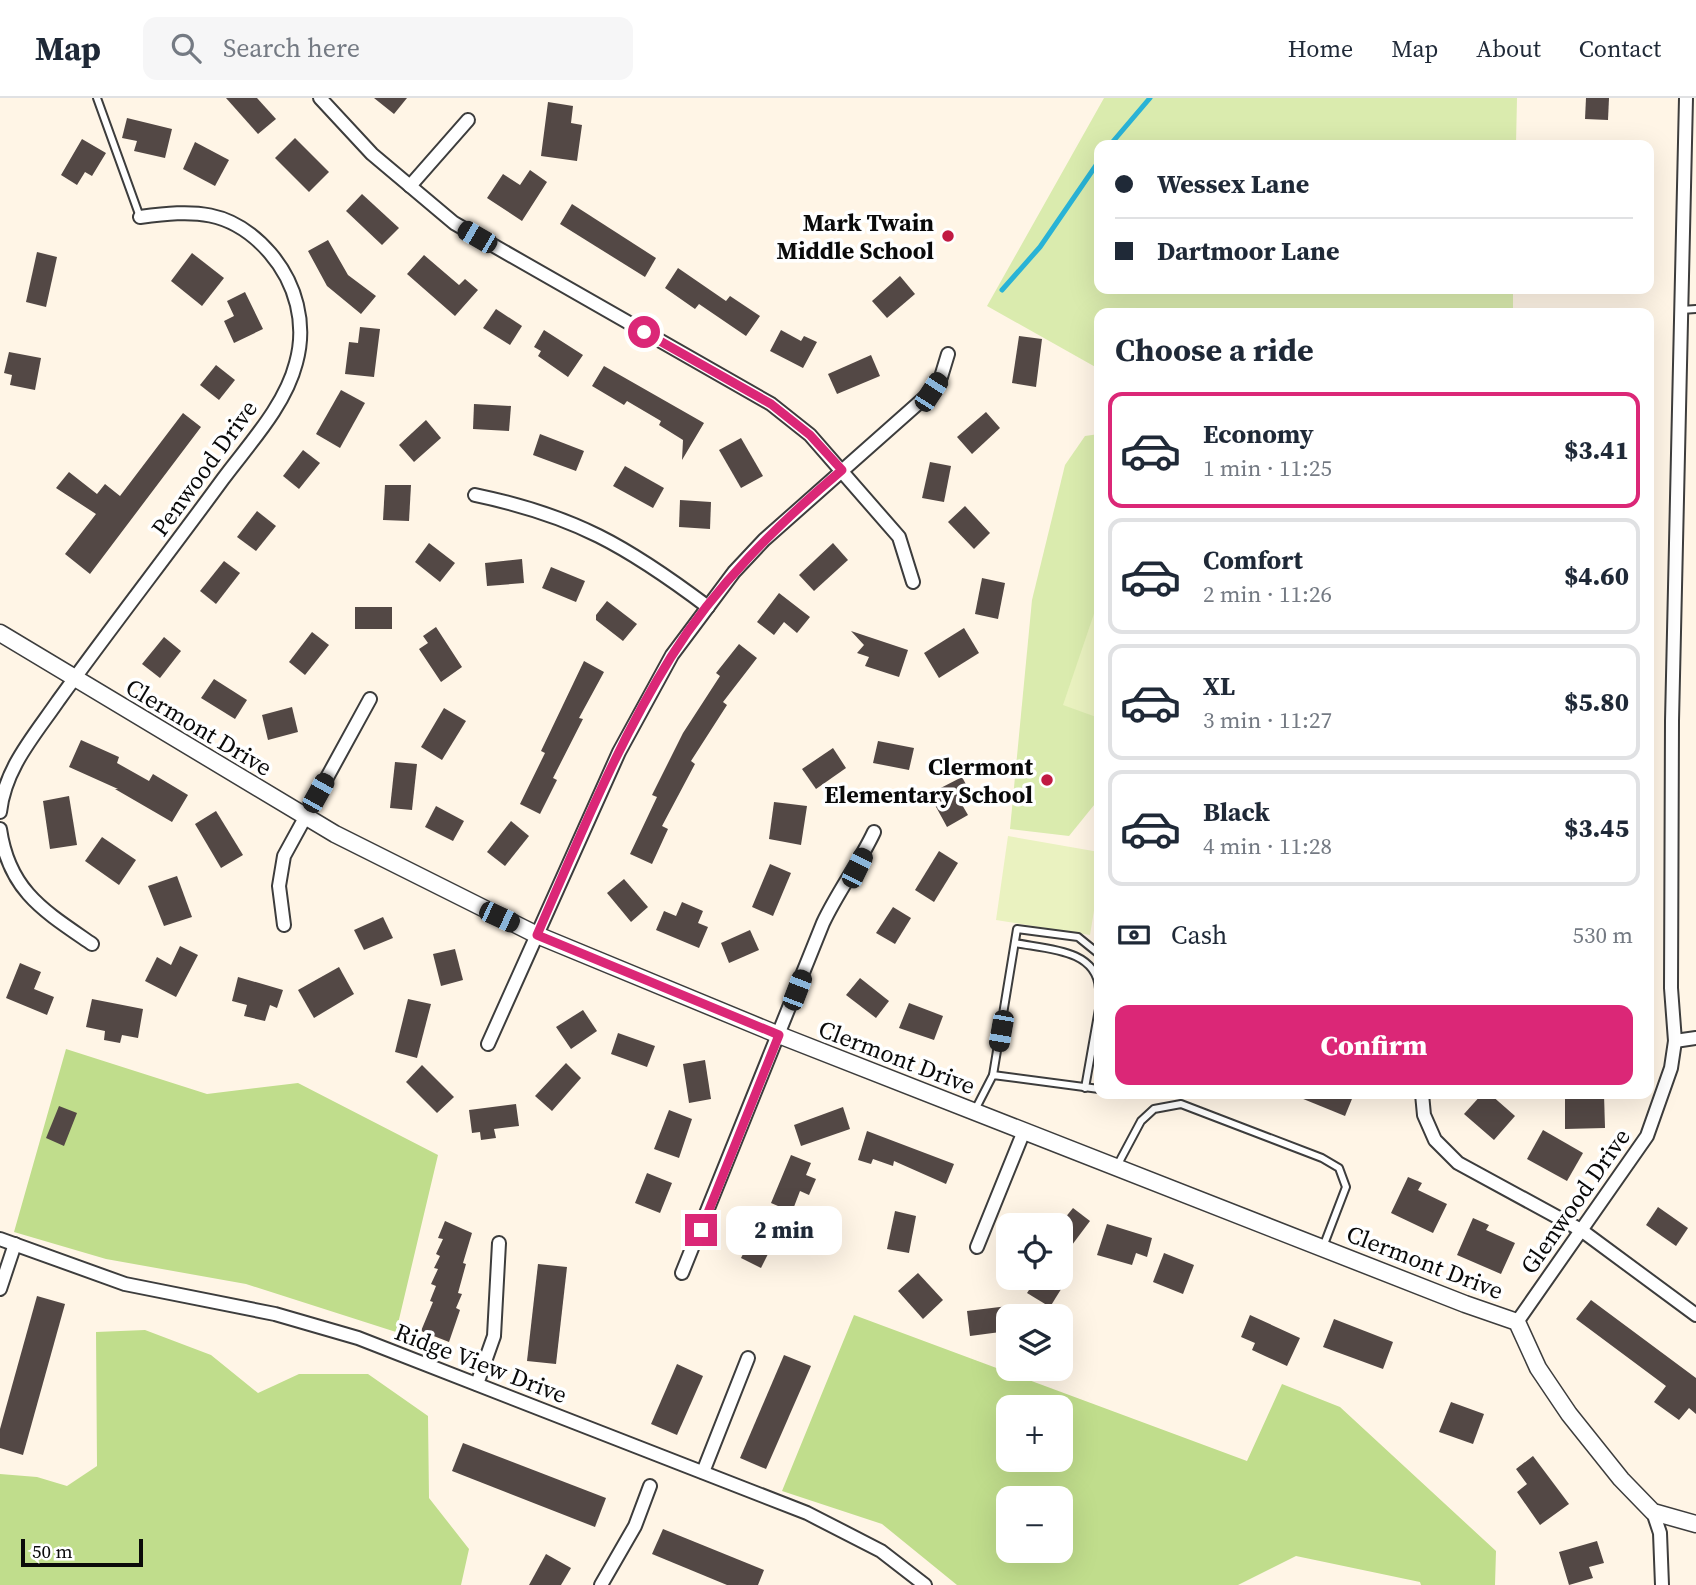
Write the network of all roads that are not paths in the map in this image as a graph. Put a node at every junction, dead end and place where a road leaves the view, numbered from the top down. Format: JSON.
{"nodes":[{"id":1,"x":97,"y":98,"type":"edge"},
{"id":2,"x":320,"y":98,"type":"edge"},
{"id":3,"x":1686,"y":98,"type":"edge"},
{"id":4,"x":468,"y":120,"type":"dead end"},
{"id":5,"x":410,"y":186,"type":"junction"},
{"id":6,"x":140,"y":217,"type":"joint"},
{"id":7,"x":1696,"y":309,"type":"edge"},
{"id":8,"x":1679,"y":311,"type":"junction"},
{"id":9,"x":948,"y":354,"type":"dead end"},
{"id":10,"x":842,"y":470,"type":"junction"},
{"id":11,"x":475,"y":495,"type":"dead end"},
{"id":12,"x":913,"y":582,"type":"dead end"},
{"id":13,"x":708,"y":607,"type":"junction"},
{"id":14,"x":0,"y":633,"type":"edge"},
{"id":15,"x":74,"y":679,"type":"junction"},
{"id":16,"x":370,"y":699,"type":"dead end"},
{"id":17,"x":0,"y":812,"type":"edge"},
{"id":18,"x":304,"y":816,"type":"junction"},
{"id":19,"x":0,"y":829,"type":"edge"},
{"id":20,"x":874,"y":832,"type":"dead end"},
{"id":21,"x":284,"y":925,"type":"dead end"},
{"id":22,"x":537,"y":935,"type":"junction"},
{"id":23,"x":1015,"y":943,"type":"junction"},
{"id":24,"x":92,"y":944,"type":"dead end"},
{"id":25,"x":1094,"y":950,"type":"edge"},
{"id":26,"x":1094,"y":972,"type":"edge"},
{"id":27,"x":779,"y":1035,"type":"junction"},
{"id":28,"x":1094,"y":1037,"type":"edge"},
{"id":29,"x":1696,"y":1038,"type":"edge"},
{"id":30,"x":1675,"y":1041,"type":"junction"},
{"id":31,"x":488,"y":1044,"type":"dead end"},
{"id":32,"x":993,"y":1075,"type":"junction"},
{"id":33,"x":1085,"y":1088,"type":"junction"},
{"id":34,"x":1094,"y":1089,"type":"edge"},
{"id":35,"x":1422,"y":1099,"type":"edge"},
{"id":36,"x":974,"y":1112,"type":"junction"},
{"id":37,"x":1024,"y":1131,"type":"junction"},
{"id":38,"x":1117,"y":1167,"type":"junction"},
{"id":39,"x":1581,"y":1230,"type":"junction"},
{"id":40,"x":0,"y":1239,"type":"edge"},
{"id":41,"x":499,"y":1243,"type":"dead end"},
{"id":42,"x":15,"y":1244,"type":"junction"},
{"id":43,"x":977,"y":1247,"type":"dead end"},
{"id":44,"x":1323,"y":1247,"type":"junction"},
{"id":45,"x":682,"y":1273,"type":"dead end"},
{"id":46,"x":0,"y":1289,"type":"edge"},
{"id":47,"x":1696,"y":1315,"type":"edge"},
{"id":48,"x":1517,"y":1322,"type":"junction"},
{"id":49,"x":748,"y":1358,"type":"dead end"},
{"id":50,"x":477,"y":1384,"type":"junction"},
{"id":51,"x":703,"y":1472,"type":"junction"},
{"id":52,"x":650,"y":1486,"type":"dead end"},
{"id":53,"x":1653,"y":1512,"type":"junction"},
{"id":54,"x":1696,"y":1524,"type":"edge"},
{"id":55,"x":601,"y":1585,"type":"edge"},
{"id":56,"x":925,"y":1585,"type":"edge"},
{"id":57,"x":1662,"y":1585,"type":"edge"}],
"edges":[{"from":1,"to":6,"type":"lane"},
{"from":2,"to":5,"type":"street"},
{"from":3,"to":8,"type":"street","name":"Glenwood Drive"},
{"from":4,"to":5,"type":"street"},
{"from":5,"to":10,"type":"street"},
{"from":6,"to":15,"type":"street","name":"Penwood Drive"},
{"from":7,"to":8,"type":"lane"},
{"from":8,"to":30,"type":"street","name":"Glenwood Drive"},
{"from":9,"to":10,"type":"street"},
{"from":10,"to":12,"type":"street"},
{"from":10,"to":13,"type":"street"},
{"from":11,"to":13,"type":"street"},
{"from":13,"to":22,"type":"street"},
{"from":14,"to":15,"type":"street","name":"Clermont Drive"},
{"from":15,"to":17,"type":"street","name":"Penwood Drive"},
{"from":15,"to":18,"type":"street","name":"Clermont Drive"},
{"from":16,"to":18,"type":"street"},
{"from":18,"to":21,"type":"street"},
{"from":18,"to":22,"type":"street","name":"Clermont Drive"},
{"from":19,"to":24,"type":"street"},
{"from":20,"to":27,"type":"street"},
{"from":22,"to":27,"type":"street","name":"Clermont Drive"},
{"from":22,"to":31,"type":"street"},
{"from":23,"to":25,"type":"lane"},
{"from":23,"to":26,"type":"lane"},
{"from":23,"to":32,"type":"lane"},
{"from":27,"to":36,"type":"street","name":"Clermont Drive"},
{"from":27,"to":45,"type":"street"},
{"from":28,"to":33,"type":"lane"},
{"from":29,"to":30,"type":"street"},
{"from":30,"to":39,"type":"street","name":"Glenwood Drive"},
{"from":32,"to":33,"type":"lane"},
{"from":32,"to":36,"type":"lane"},
{"from":33,"to":34,"type":"lane"},
{"from":35,"to":39,"type":"street"},
{"from":36,"to":37,"type":"street","name":"Clermont Drive"},
{"from":37,"to":38,"type":"street","name":"Clermont Drive"},
{"from":37,"to":43,"type":"street"},
{"from":38,"to":44,"type":"street","name":"Clermont Drive"},
{"from":38,"to":44,"type":"lane"},
{"from":39,"to":47,"type":"street"},
{"from":39,"to":48,"type":"street","name":"Glenwood Drive"},
{"from":40,"to":42,"type":"street","name":"Ridge View Drive"},
{"from":41,"to":50,"type":"street"},
{"from":42,"to":46,"type":"street"},
{"from":42,"to":50,"type":"street","name":"Ridge View Drive"},
{"from":44,"to":48,"type":"street","name":"Clermont Drive"},
{"from":48,"to":53,"type":"street","name":"Clermont Drive"},
{"from":49,"to":51,"type":"street"},
{"from":50,"to":51,"type":"street","name":"Ridge View Drive"},
{"from":51,"to":56,"type":"street","name":"Ridge View Drive"},
{"from":52,"to":55,"type":"street"},
{"from":53,"to":54,"type":"street","name":"Clermont Drive"},
{"from":53,"to":57,"type":"street"}]}
